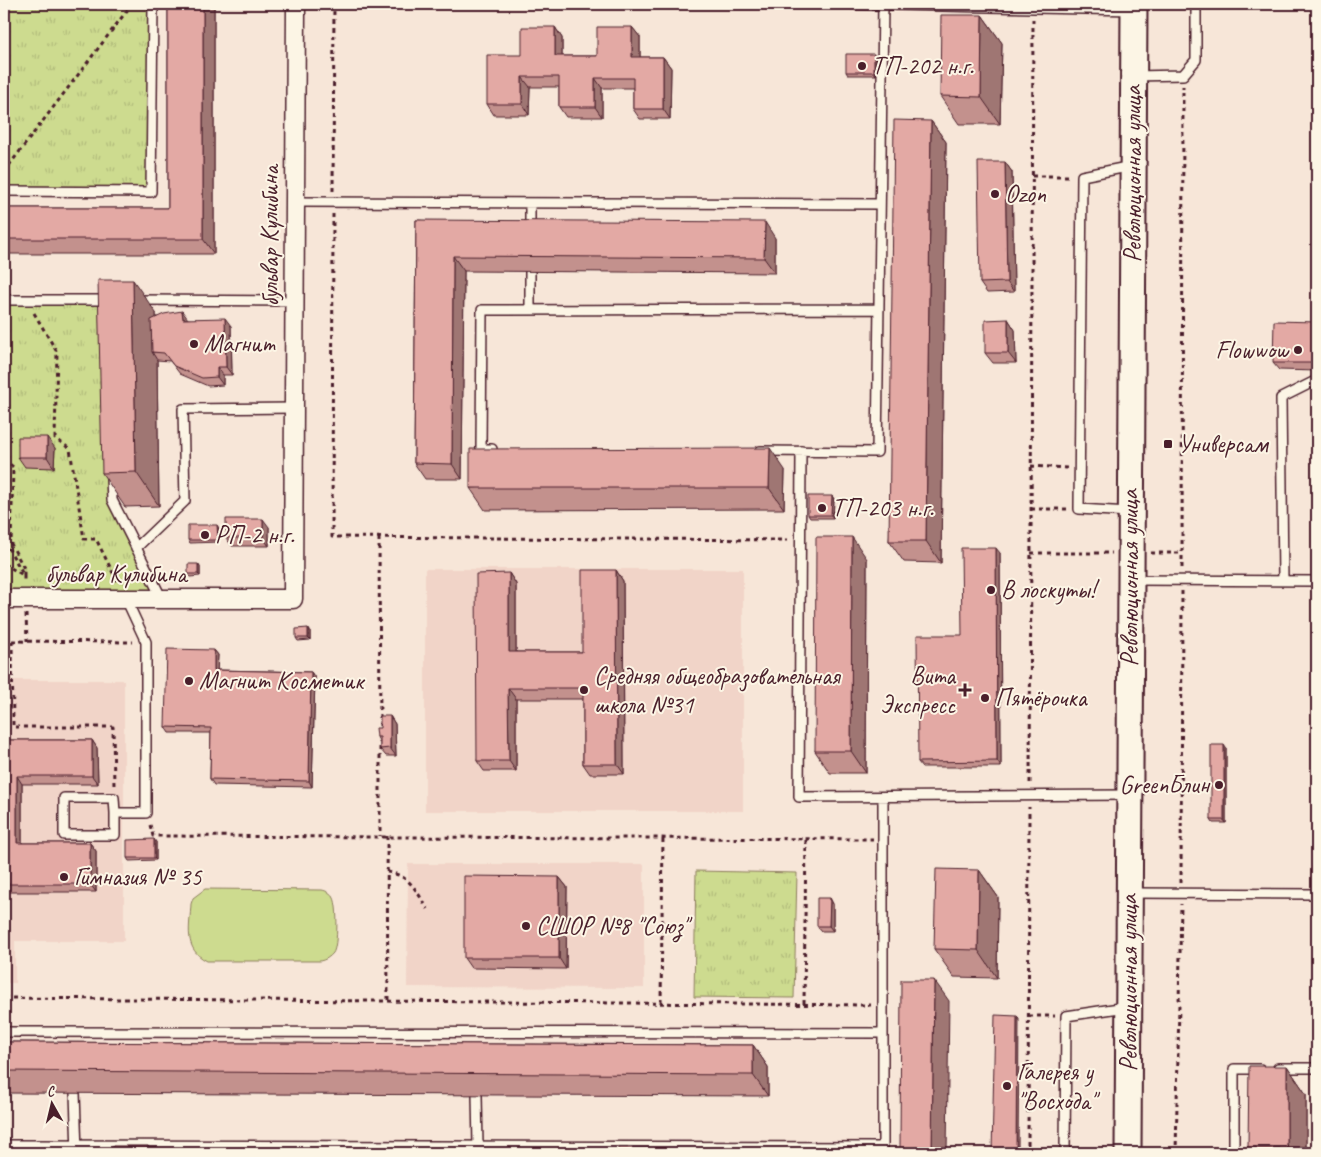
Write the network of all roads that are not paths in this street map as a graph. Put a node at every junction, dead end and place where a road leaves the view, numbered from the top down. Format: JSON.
{"nodes":[{"id":1,"x":153,"y":4,"type":"edge"},
{"id":2,"x":296,"y":4,"type":"edge"},
{"id":3,"x":849,"y":4,"type":"edge"},
{"id":4,"x":883,"y":4,"type":"edge"},
{"id":5,"x":1196,"y":4,"type":"edge"},
{"id":6,"x":1134,"y":7,"type":"edge"},
{"id":7,"x":1133,"y":76,"type":"junction"},
{"id":8,"x":1133,"y":166,"type":"junction"},
{"id":9,"x":4,"y":191,"type":"edge"},
{"id":10,"x":295,"y":202,"type":"junction"},
{"id":11,"x":530,"y":204,"type":"junction"},
{"id":12,"x":880,"y":204,"type":"junction"},
{"id":13,"x":530,"y":236,"type":"edge"},
{"id":14,"x":530,"y":271,"type":"edge"},
{"id":15,"x":4,"y":300,"type":"edge"},
{"id":16,"x":117,"y":300,"type":"edge"},
{"id":17,"x":127,"y":300,"type":"edge"},
{"id":18,"x":295,"y":301,"type":"junction"},
{"id":19,"x":878,"y":309,"type":"junction"},
{"id":20,"x":530,"y":310,"type":"junction"},
{"id":21,"x":1317,"y":380,"type":"edge"},
{"id":22,"x":294,"y":408,"type":"junction"},
{"id":23,"x":501,"y":449,"type":"edge"},
{"id":24,"x":751,"y":451,"type":"edge"},
{"id":25,"x":801,"y":451,"type":"junction"},
{"id":26,"x":111,"y":471,"type":"edge"},
{"id":27,"x":1130,"y":512,"type":"junction"},
{"id":28,"x":136,"y":548,"type":"junction"},
{"id":29,"x":1130,"y":580,"type":"junction"},
{"id":30,"x":1283,"y":580,"type":"junction"},
{"id":31,"x":1317,"y":581,"type":"edge"},
{"id":32,"x":4,"y":599,"type":"edge"},
{"id":33,"x":126,"y":599,"type":"junction"},
{"id":34,"x":162,"y":599,"type":"junction"},
{"id":35,"x":1130,"y":795,"type":"junction"},
{"id":36,"x":883,"y":797,"type":"junction"},
{"id":37,"x":114,"y":813,"type":"junction"},
{"id":38,"x":1130,"y":893,"type":"junction"},
{"id":39,"x":1317,"y":894,"type":"edge"},
{"id":40,"x":1129,"y":1007,"type":"junction"},
{"id":41,"x":4,"y":1032,"type":"edge"},
{"id":42,"x":883,"y":1033,"type":"junction"},
{"id":43,"x":1317,"y":1068,"type":"edge"},
{"id":44,"x":75,"y":1093,"type":"edge"},
{"id":45,"x":477,"y":1095,"type":"edge"},
{"id":46,"x":4,"y":1145,"type":"edge"},
{"id":47,"x":478,"y":1146,"type":"junction"},
{"id":48,"x":77,"y":1149,"type":"edge"},
{"id":49,"x":597,"y":1150,"type":"edge"},
{"id":50,"x":883,"y":1150,"type":"edge"},
{"id":51,"x":1065,"y":1153,"type":"edge"},
{"id":52,"x":1128,"y":1153,"type":"edge"},
{"id":53,"x":1234,"y":1153,"type":"edge"}],
"edges":[{"from":1,"to":9,"type":"lane"},
{"from":2,"to":10,"type":"street","name":"бульвар Кулибина"},
{"from":3,"to":4,"type":"lane"},
{"from":4,"to":6,"type":"lane"},
{"from":4,"to":12,"type":"lane"},
{"from":5,"to":7,"type":"lane"},
{"from":6,"to":7,"type":"main road","name":"Революционная улица"},
{"from":7,"to":8,"type":"main road","name":"Революционная улица"},
{"from":8,"to":27,"type":"main road","name":"Революционная улица"},
{"from":8,"to":27,"type":"lane"},
{"from":10,"to":11,"type":"lane"},
{"from":10,"to":18,"type":"street","name":"бульвар Кулибина"},
{"from":11,"to":12,"type":"lane"},
{"from":11,"to":13,"type":"lane"},
{"from":12,"to":19,"type":"lane"},
{"from":14,"to":20,"type":"lane"},
{"from":15,"to":16,"type":"lane"},
{"from":17,"to":18,"type":"lane"},
{"from":18,"to":22,"type":"street","name":"бульвар Кулибина"},
{"from":19,"to":20,"type":"lane"},
{"from":19,"to":25,"type":"lane"},
{"from":20,"to":23,"type":"lane"},
{"from":21,"to":30,"type":"lane"},
{"from":22,"to":28,"type":"lane"},
{"from":22,"to":34,"type":"street","name":"бульвар Кулибина"},
{"from":24,"to":25,"type":"lane"},
{"from":25,"to":36,"type":"lane"},
{"from":26,"to":28,"type":"lane"},
{"from":27,"to":29,"type":"main road","name":"Революционная улица"},
{"from":28,"to":34,"type":"lane"},
{"from":29,"to":30,"type":"lane"},
{"from":29,"to":35,"type":"main road","name":"Революционная улица"},
{"from":30,"to":31,"type":"lane"},
{"from":32,"to":33,"type":"street","name":"бульвар Кулибина"},
{"from":33,"to":34,"type":"street","name":"бульвар Кулибина"},
{"from":33,"to":37,"type":"lane"},
{"from":35,"to":36,"type":"lane"},
{"from":35,"to":38,"type":"main road","name":"Революционная улица"},
{"from":36,"to":42,"type":"lane"},
{"from":37,"to":37,"type":"lane"},
{"from":38,"to":39,"type":"lane"},
{"from":38,"to":40,"type":"main road","name":"Революционная улица"},
{"from":40,"to":51,"type":"lane"},
{"from":40,"to":52,"type":"main road","name":"Революционная улица"},
{"from":41,"to":42,"type":"lane"},
{"from":42,"to":50,"type":"lane"},
{"from":43,"to":53,"type":"lane"},
{"from":44,"to":48,"type":"lane"},
{"from":45,"to":47,"type":"lane"},
{"from":46,"to":48,"type":"lane"},
{"from":47,"to":48,"type":"lane"},
{"from":47,"to":49,"type":"lane"},
{"from":49,"to":50,"type":"lane"}]}
